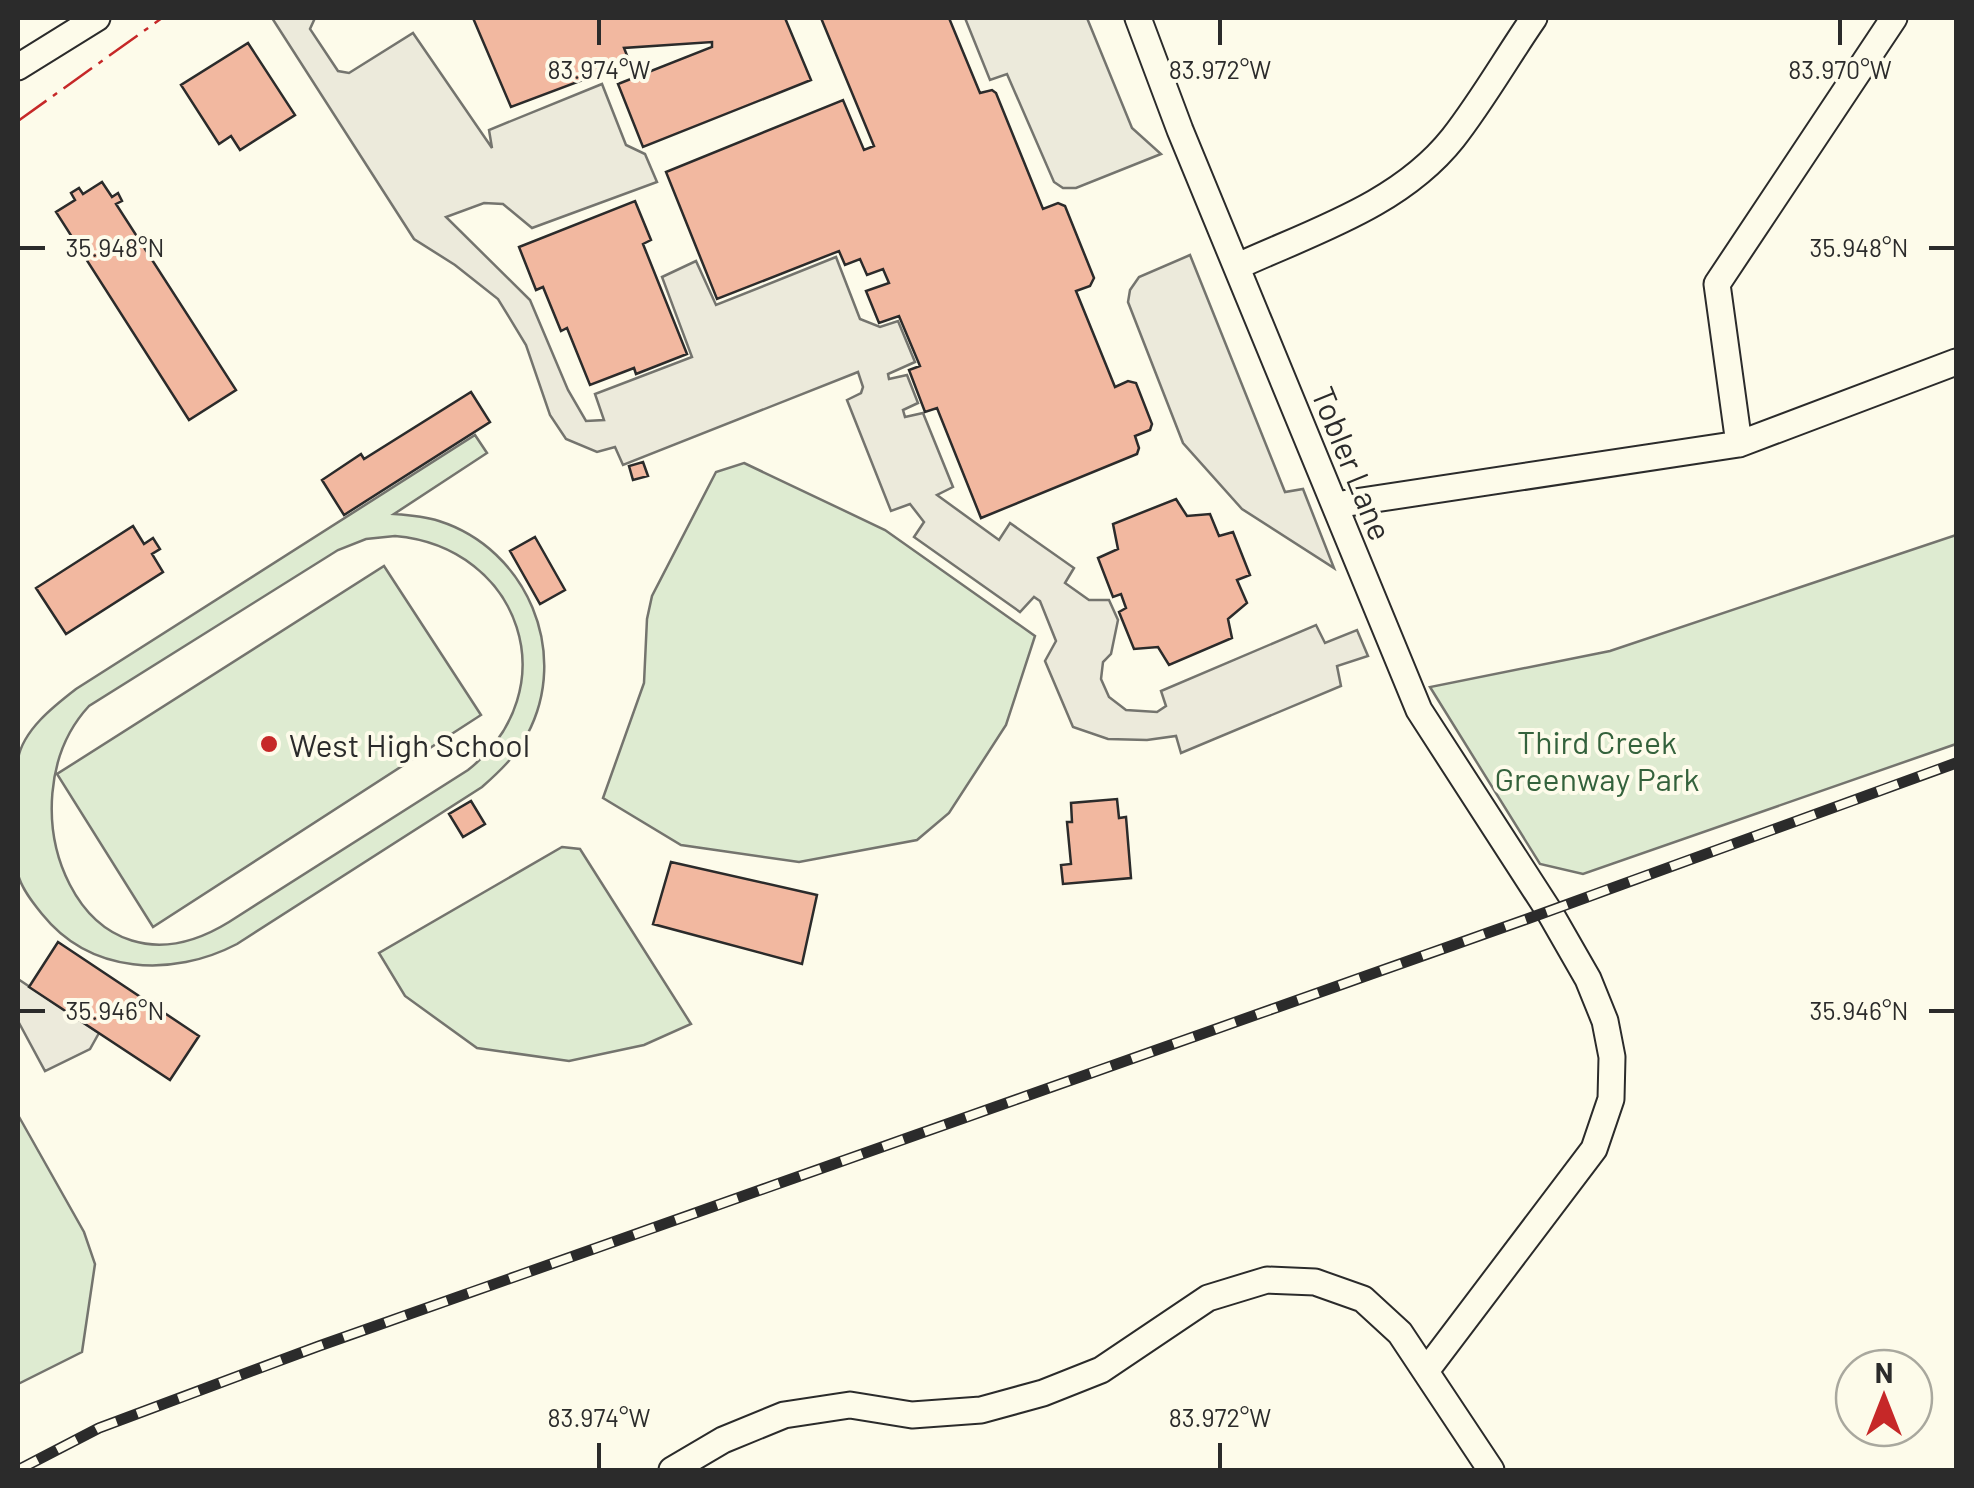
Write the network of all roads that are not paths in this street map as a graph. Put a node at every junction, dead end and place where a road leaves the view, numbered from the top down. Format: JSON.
{"nodes":[{"id":1,"x":97,"y":18,"type":"edge"},
{"id":2,"x":1138,"y":18,"type":"edge"},
{"id":3,"x":1534,"y":18,"type":"edge"},
{"id":4,"x":1894,"y":18,"type":"edge"},
{"id":5,"x":18,"y":67,"type":"edge"},
{"id":6,"x":1238,"y":266,"type":"junction"},
{"id":7,"x":1956,"y":362,"type":"edge"},
{"id":8,"x":1739,"y":444,"type":"junction"},
{"id":9,"x":1335,"y":505,"type":"junction"},
{"id":10,"x":1426,"y":1371,"type":"junction"},
{"id":11,"x":672,"y":1470,"type":"edge"},
{"id":12,"x":1491,"y":1470,"type":"edge"}],
"edges":[{"from":1,"to":5,"type":"street"},
{"from":2,"to":6,"type":"street","name":"Tobler Lane"},
{"from":3,"to":6,"type":"street"},
{"from":4,"to":8,"type":"street"},
{"from":6,"to":9,"type":"street","name":"Tobler Lane"},
{"from":7,"to":8,"type":"street"},
{"from":8,"to":9,"type":"street"},
{"from":9,"to":10,"type":"street","name":"Tobler Lane"},
{"from":10,"to":11,"type":"street"},
{"from":10,"to":12,"type":"street"}]}
